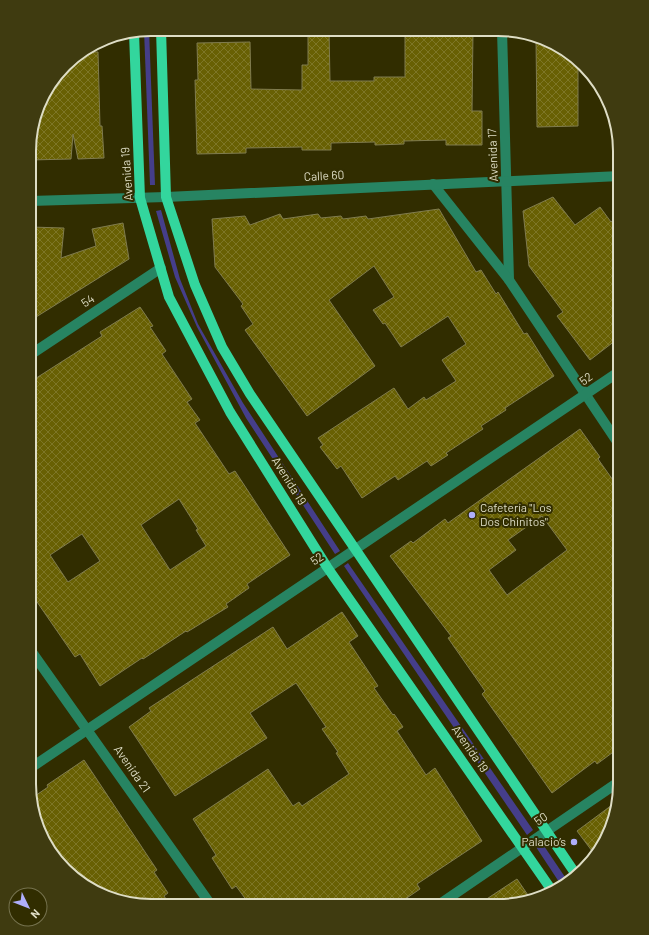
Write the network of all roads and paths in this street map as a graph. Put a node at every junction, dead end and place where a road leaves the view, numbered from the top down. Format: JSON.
{"nodes":[{"id":1,"x":161,"y":36,"type":"edge"},
{"id":2,"x":502,"y":36,"type":"edge"},
{"id":3,"x":134,"y":37,"type":"edge"},
{"id":4,"x":613,"y":176,"type":"edge"},
{"id":5,"x":507,"y":180,"type":"junction"},
{"id":6,"x":433,"y":184,"type":"junction"},
{"id":7,"x":166,"y":197,"type":"junction"},
{"id":8,"x":140,"y":198,"type":"junction"},
{"id":9,"x":36,"y":201,"type":"edge"},
{"id":10,"x":161,"y":268,"type":"junction"},
{"id":11,"x":509,"y":280,"type":"junction"},
{"id":12,"x":36,"y":351,"type":"edge"},
{"id":13,"x":613,"y":376,"type":"edge"},
{"id":14,"x":585,"y":395,"type":"junction"},
{"id":15,"x":613,"y":436,"type":"edge"},
{"id":16,"x":356,"y":549,"type":"junction"},
{"id":17,"x":328,"y":567,"type":"junction"},
{"id":18,"x":36,"y":658,"type":"edge"},
{"id":19,"x":88,"y":729,"type":"junction"},
{"id":20,"x":36,"y":764,"type":"edge"},
{"id":21,"x":613,"y":786,"type":"edge"},
{"id":22,"x":547,"y":830,"type":"junction"},
{"id":23,"x":522,"y":847,"type":"junction"},
{"id":24,"x":573,"y":871,"type":"edge"},
{"id":25,"x":549,"y":887,"type":"edge"},
{"id":26,"x":207,"y":899,"type":"edge"},
{"id":27,"x":447,"y":899,"type":"edge"}],
"edges":[{"from":1,"to":7,"type":"main road","name":"Avenida 19"},
{"from":2,"to":5,"type":"street","name":"Avenida 17"},
{"from":3,"to":8,"type":"main road","name":"Avenida 19"},
{"from":4,"to":5,"type":"street","name":"Calle 60"},
{"from":5,"to":6,"type":"street","name":"Calle 60"},
{"from":5,"to":11,"type":"street","name":"Avenida 17"},
{"from":6,"to":7,"type":"street","name":"Calle 60"},
{"from":6,"to":11,"type":"street"},
{"from":7,"to":8,"type":"street","name":"Calle 60"},
{"from":7,"to":16,"type":"main road","name":"Avenida 19"},
{"from":8,"to":9,"type":"street","name":"Calle 60"},
{"from":8,"to":10,"type":"main road","name":"Avenida 19"},
{"from":10,"to":12,"type":"street","name":"54"},
{"from":10,"to":17,"type":"main road","name":"Avenida 19"},
{"from":11,"to":14,"type":"street"},
{"from":13,"to":14,"type":"street","name":"52"},
{"from":14,"to":15,"type":"street"},
{"from":14,"to":16,"type":"street","name":"52"},
{"from":16,"to":17,"type":"street","name":"52"},
{"from":16,"to":22,"type":"main road","name":"Avenida 19"},
{"from":17,"to":19,"type":"street","name":"52"},
{"from":17,"to":23,"type":"main road","name":"Avenida 19"},
{"from":18,"to":19,"type":"street","name":"Avenida 21"},
{"from":19,"to":20,"type":"street","name":"52"},
{"from":19,"to":26,"type":"street","name":"Avenida 21"},
{"from":21,"to":22,"type":"street","name":"50"},
{"from":22,"to":23,"type":"street","name":"50"},
{"from":22,"to":24,"type":"main road","name":"Avenida 19"},
{"from":23,"to":25,"type":"main road","name":"Avenida 19"},
{"from":23,"to":27,"type":"street","name":"50"}]}
